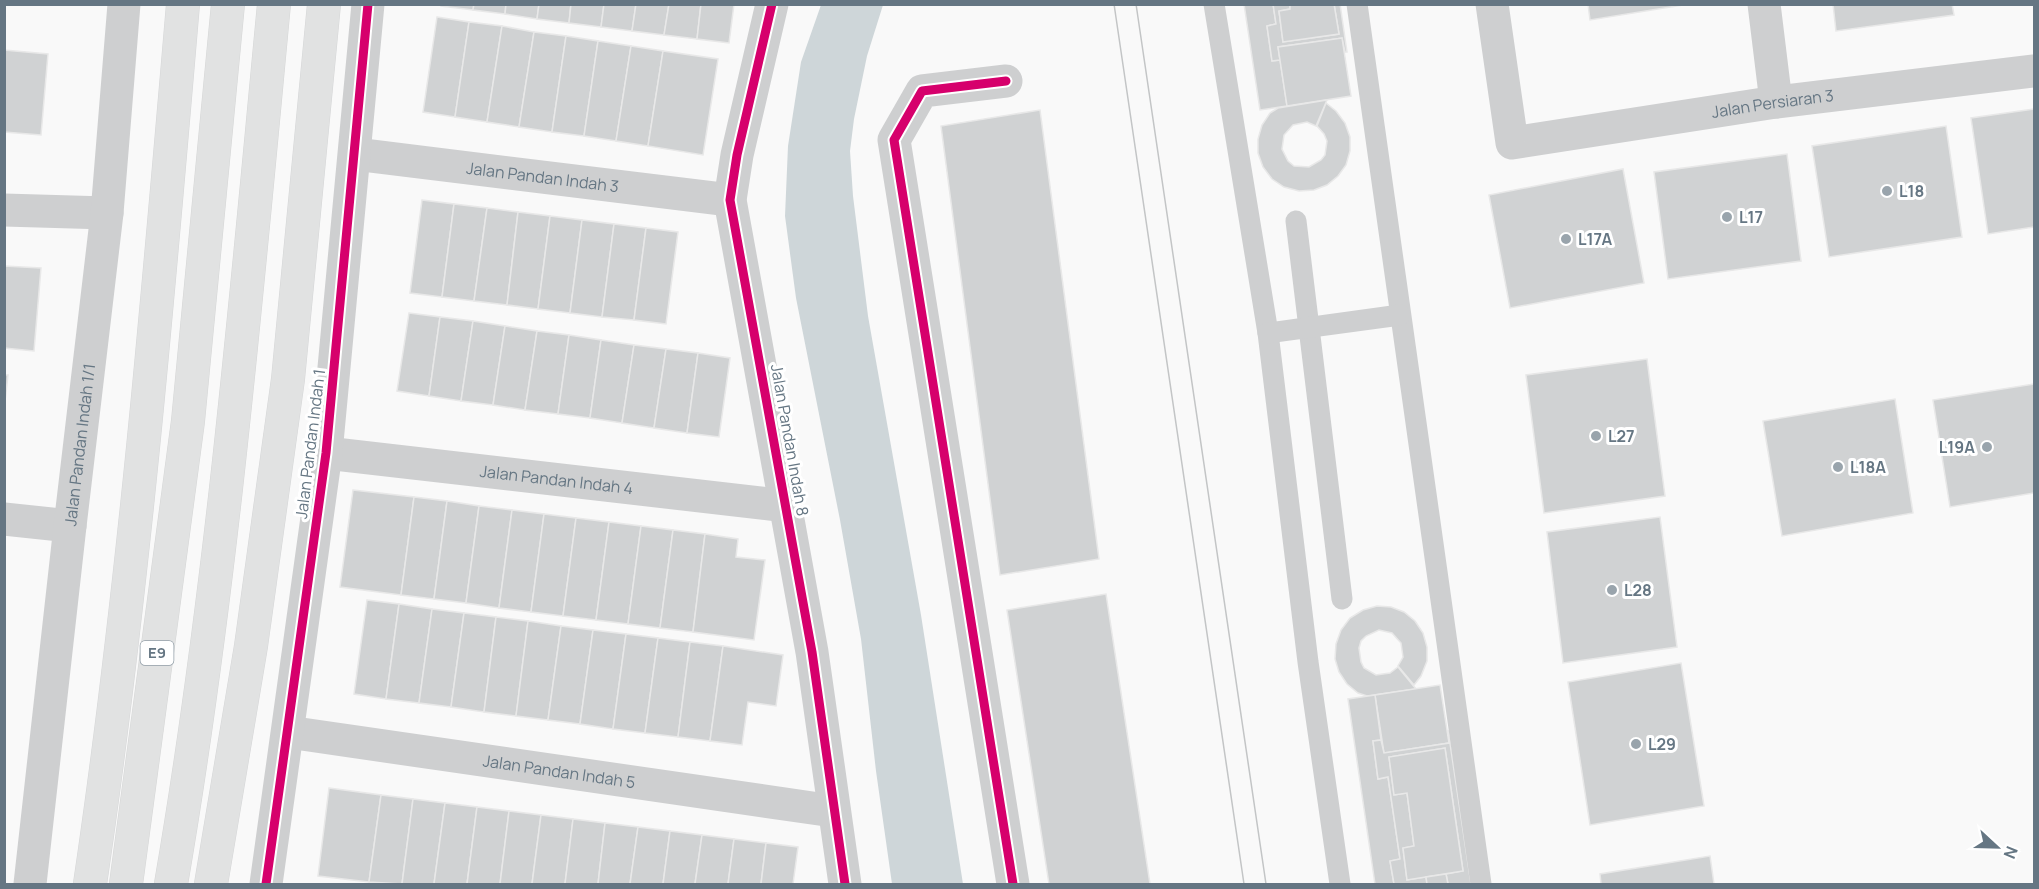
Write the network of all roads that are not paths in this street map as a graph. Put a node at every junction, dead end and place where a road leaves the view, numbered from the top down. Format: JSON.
{"nodes":[{"id":1,"x":124,"y":4,"type":"edge"},
{"id":2,"x":183,"y":4,"type":"edge"},
{"id":3,"x":228,"y":4,"type":"edge"},
{"id":4,"x":274,"y":4,"type":"edge"},
{"id":5,"x":324,"y":4,"type":"edge"},
{"id":6,"x":369,"y":4,"type":"edge"},
{"id":7,"x":772,"y":4,"type":"edge"},
{"id":8,"x":1214,"y":4,"type":"edge"},
{"id":9,"x":1357,"y":4,"type":"edge"},
{"id":10,"x":1492,"y":4,"type":"edge"},
{"id":11,"x":1764,"y":4,"type":"edge"},
{"id":12,"x":2034,"y":71,"type":"edge"},
{"id":13,"x":1006,"y":81,"type":"dead end"},
{"id":14,"x":1776,"y":102,"type":"junction"},
{"id":15,"x":355,"y":154,"type":"junction"},
{"id":16,"x":730,"y":200,"type":"junction"},
{"id":17,"x":4,"y":210,"type":"edge"},
{"id":18,"x":107,"y":213,"type":"junction"},
{"id":19,"x":1296,"y":221,"type":"dead end"},
{"id":20,"x":1400,"y":315,"type":"junction"},
{"id":21,"x":1310,"y":328,"type":"junction"},
{"id":22,"x":1268,"y":333,"type":"junction"},
{"id":23,"x":326,"y":453,"type":"junction"},
{"id":24,"x":787,"y":506,"type":"junction"},
{"id":25,"x":4,"y":519,"type":"edge"},
{"id":26,"x":70,"y":526,"type":"junction"},
{"id":27,"x":1342,"y":599,"type":"dead end"},
{"id":28,"x":288,"y":732,"type":"junction"},
{"id":29,"x":833,"y":811,"type":"junction"},
{"id":30,"x":30,"y":885,"type":"edge"},
{"id":31,"x":90,"y":885,"type":"edge"},
{"id":32,"x":126,"y":885,"type":"edge"},
{"id":33,"x":171,"y":885,"type":"edge"},
{"id":34,"x":210,"y":885,"type":"edge"},
{"id":35,"x":266,"y":885,"type":"edge"},
{"id":36,"x":845,"y":885,"type":"edge"},
{"id":37,"x":1013,"y":885,"type":"edge"},
{"id":38,"x":1340,"y":885,"type":"edge"},
{"id":39,"x":1480,"y":885,"type":"edge"}],
"edges":[{"from":1,"to":18,"type":"street","name":"Jalan Pandan Indah 1/1"},
{"from":2,"to":31,"type":"main road"},
{"from":3,"to":32,"type":"main road","number":"E9"},
{"from":4,"to":33,"type":"main road"},
{"from":5,"to":34,"type":"main road"},
{"from":6,"to":15,"type":"street","name":"Jalan Pandan Indah 1"},
{"from":7,"to":16,"type":"street","name":"Jalan Pandan Indah 8"},
{"from":8,"to":22,"type":"lane"},
{"from":9,"to":20,"type":"lane"},
{"from":10,"to":14,"type":"street","name":"Jalan Persiaran 3"},
{"from":11,"to":14,"type":"street"},
{"from":12,"to":14,"type":"street","name":"Jalan Persiaran 3"},
{"from":13,"to":37,"type":"street"},
{"from":15,"to":16,"type":"street","name":"Jalan Pandan Indah 3"},
{"from":15,"to":23,"type":"street","name":"Jalan Pandan Indah 1"},
{"from":16,"to":24,"type":"street","name":"Jalan Pandan Indah 8"},
{"from":17,"to":18,"type":"street"},
{"from":18,"to":26,"type":"street","name":"Jalan Pandan Indah 1/1"},
{"from":19,"to":21,"type":"lane"},
{"from":20,"to":21,"type":"lane"},
{"from":20,"to":39,"type":"lane"},
{"from":21,"to":22,"type":"lane"},
{"from":21,"to":27,"type":"lane"},
{"from":22,"to":38,"type":"lane"},
{"from":23,"to":24,"type":"street","name":"Jalan Pandan Indah 4"},
{"from":23,"to":28,"type":"street","name":"Jalan Pandan Indah 1"},
{"from":24,"to":29,"type":"street","name":"Jalan Pandan Indah 8"},
{"from":25,"to":26,"type":"street"},
{"from":26,"to":30,"type":"street","name":"Jalan Pandan Indah 1/1"},
{"from":28,"to":29,"type":"street","name":"Jalan Pandan Indah 5"},
{"from":28,"to":35,"type":"street","name":"Jalan Pandan Indah 1"},
{"from":29,"to":36,"type":"street","name":"Jalan Pandan Indah 8"}]}
